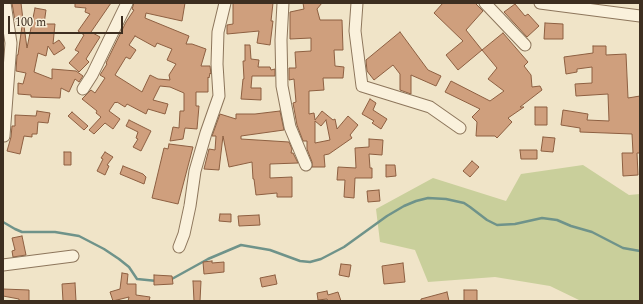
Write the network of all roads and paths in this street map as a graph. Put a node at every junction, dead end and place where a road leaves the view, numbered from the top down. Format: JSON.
{"nodes":[{"id":1,"x":5,"y":3,"type":"edge"},
{"id":2,"x":127,"y":3,"type":"edge"},
{"id":3,"x":225,"y":3,"type":"edge"},
{"id":4,"x":283,"y":3,"type":"edge"},
{"id":5,"x":357,"y":3,"type":"edge"},
{"id":6,"x":485,"y":3,"type":"edge"},
{"id":7,"x":540,"y":3,"type":"edge"},
{"id":8,"x":640,"y":16,"type":"edge"},
{"id":9,"x":525,"y":45,"type":"dead end"},
{"id":10,"x":83,"y":89,"type":"dead end"},
{"id":11,"x":460,"y":128,"type":"dead end"},
{"id":12,"x":4,"y":136,"type":"dead end"},
{"id":13,"x":306,"y":165,"type":"dead end"},
{"id":14,"x":178,"y":247,"type":"dead end"},
{"id":15,"x":73,"y":256,"type":"dead end"},
{"id":16,"x":3,"y":265,"type":"edge"}],
"edges":[{"from":1,"to":12,"type":"street"},
{"from":2,"to":10,"type":"street"},
{"from":3,"to":14,"type":"street"},
{"from":4,"to":13,"type":"street"},
{"from":5,"to":11,"type":"street"},
{"from":6,"to":9,"type":"street"},
{"from":7,"to":8,"type":"street"},
{"from":15,"to":16,"type":"street"}]}
